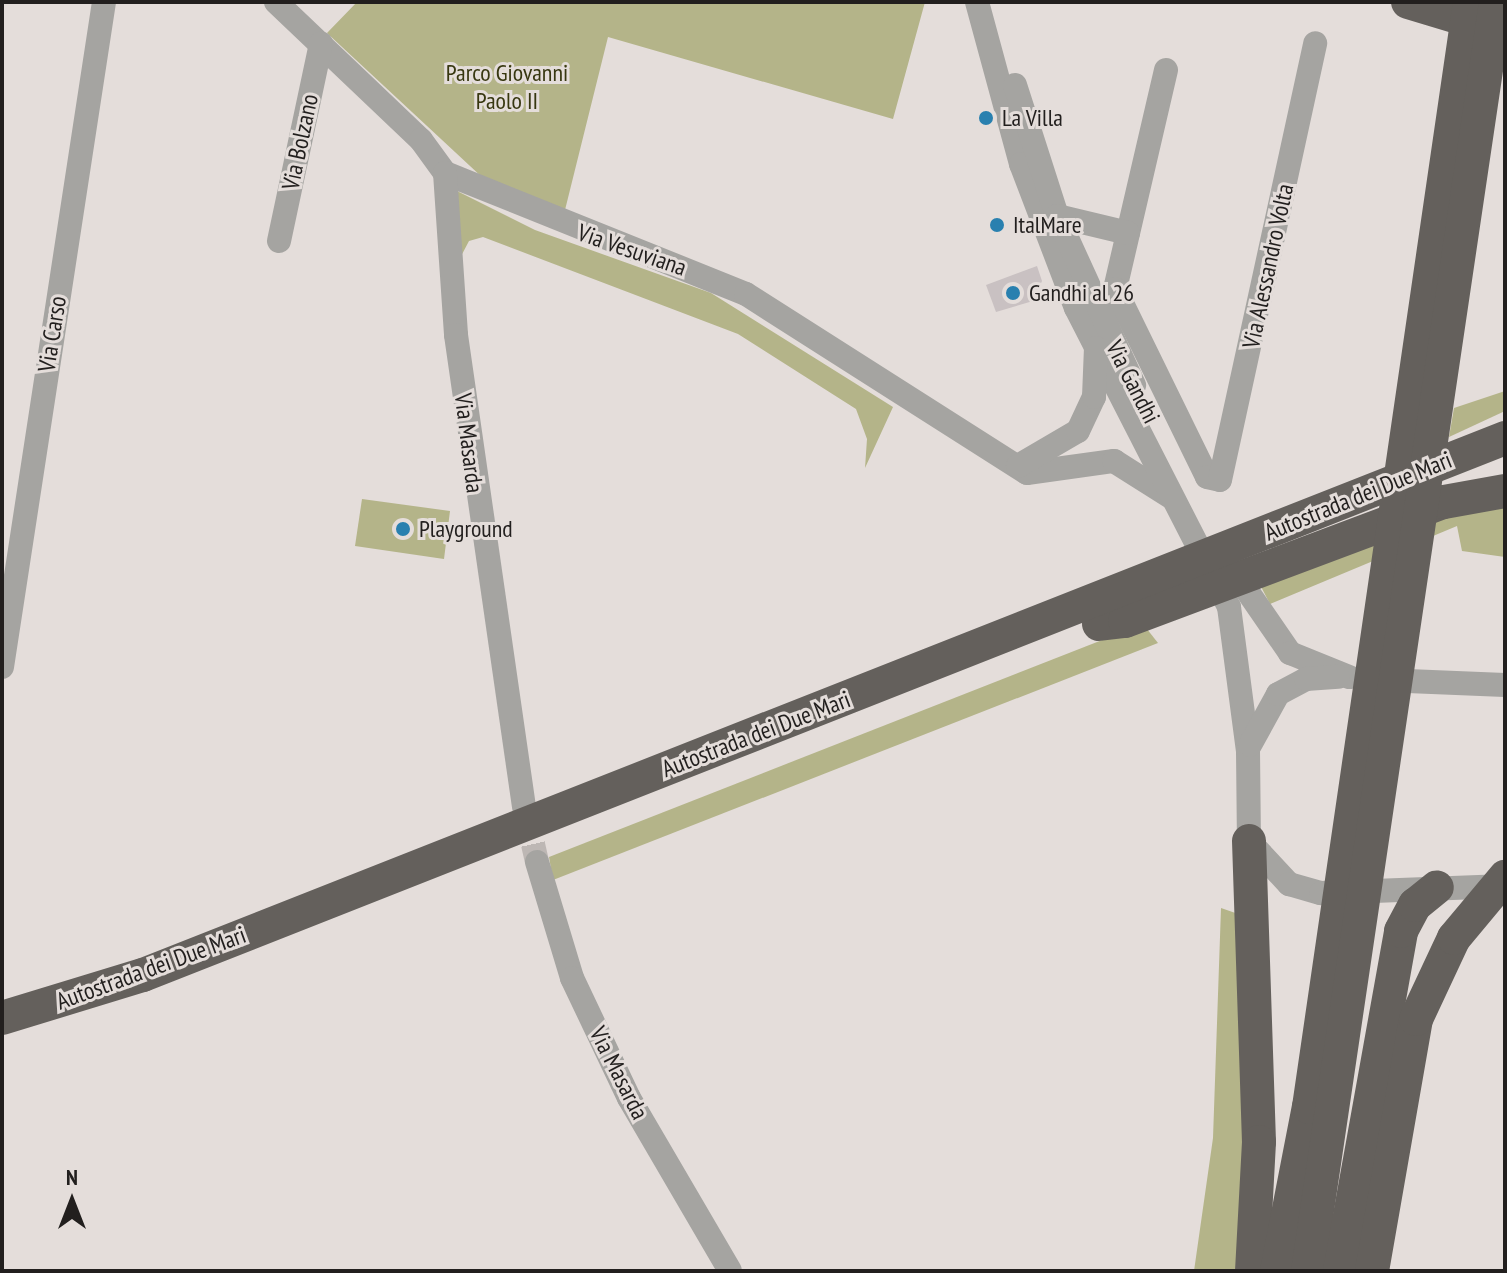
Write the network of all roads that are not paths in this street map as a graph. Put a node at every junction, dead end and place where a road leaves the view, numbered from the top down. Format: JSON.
{"nodes":[{"id":1,"x":104,"y":2,"type":"edge"},
{"id":2,"x":276,"y":2,"type":"edge"},
{"id":3,"x":977,"y":2,"type":"edge"},
{"id":4,"x":993,"y":2,"type":"edge"},
{"id":5,"x":1408,"y":2,"type":"edge"},
{"id":6,"x":1470,"y":2,"type":"edge"},
{"id":7,"x":1496,"y":2,"type":"edge"},
{"id":8,"x":1505,"y":30,"type":"edge"},
{"id":9,"x":321,"y":43,"type":"junction"},
{"id":10,"x":1315,"y":43,"type":"dead end"},
{"id":11,"x":1166,"y":70,"type":"dead end"},
{"id":12,"x":445,"y":173,"type":"junction"},
{"id":13,"x":1057,"y":216,"type":"junction"},
{"id":14,"x":1128,"y":233,"type":"junction"},
{"id":15,"x":279,"y":241,"type":"dead end"},
{"id":16,"x":1096,"y":348,"type":"junction"},
{"id":17,"x":1505,"y":422,"type":"edge"},
{"id":18,"x":1505,"y":438,"type":"edge"},
{"id":19,"x":1505,"y":462,"type":"edge"},
{"id":20,"x":1018,"y":466,"type":"junction"},
{"id":21,"x":1505,"y":491,"type":"edge"},
{"id":22,"x":1178,"y":504,"type":"junction"},
{"id":23,"x":1253,"y":551,"type":"junction"},
{"id":24,"x":2,"y":667,"type":"edge"},
{"id":25,"x":1349,"y":677,"type":"junction"},
{"id":26,"x":1505,"y":685,"type":"edge"},
{"id":27,"x":1248,"y":751,"type":"junction"},
{"id":28,"x":524,"y":807,"type":"tunnel mouth"},
{"id":29,"x":1249,"y":841,"type":"junction"},
{"id":30,"x":537,"y":862,"type":"tunnel mouth"},
{"id":31,"x":1505,"y":877,"type":"edge"},
{"id":32,"x":1505,"y":886,"type":"edge"},
{"id":33,"x":1437,"y":887,"type":"junction"},
{"id":34,"x":2,"y":1018,"type":"edge"},
{"id":35,"x":2,"y":1041,"type":"edge"},
{"id":36,"x":1322,"y":1113,"type":"junction"},
{"id":37,"x":730,"y":1271,"type":"edge"},
{"id":38,"x":1252,"y":1271,"type":"edge"},
{"id":39,"x":1277,"y":1271,"type":"edge"},
{"id":40,"x":1308,"y":1271,"type":"edge"},
{"id":41,"x":1340,"y":1271,"type":"edge"},
{"id":42,"x":1372,"y":1271,"type":"edge"}],
"edges":[{"from":1,"to":24,"type":"street","name":"Via Carso"},
{"from":2,"to":9,"type":"street","name":"Via Vesuviana"},
{"from":3,"to":16,"type":"street","name":"Via Gandhi"},
{"from":4,"to":13,"type":"street","name":"Via Gandhi"},
{"from":5,"to":8,"type":"highway"},
{"from":6,"to":36,"type":"highway"},
{"from":7,"to":36,"type":"highway"},
{"from":9,"to":12,"type":"street","name":"Via Vesuviana"},
{"from":9,"to":15,"type":"street","name":"Via Bolzano"},
{"from":10,"to":14,"type":"street","name":"Via Alessandro Volta"},
{"from":11,"to":14,"type":"street"},
{"from":12,"to":20,"type":"street","name":"Via Vesuviana"},
{"from":12,"to":28,"type":"street","name":"Via Masarda"},
{"from":13,"to":14,"type":"street"},
{"from":13,"to":25,"type":"street","name":"Via Gandhi"},
{"from":16,"to":20,"type":"street"},
{"from":16,"to":22,"type":"street","name":"Via Gandhi"},
{"from":17,"to":23,"type":"highway"},
{"from":18,"to":23,"type":"highway","name":"Autostrada dei Due Mari"},
{"from":19,"to":23,"type":"highway","name":"Autostrada dei Due Mari"},
{"from":20,"to":22,"type":"street","name":"Via Vesuviana"},
{"from":21,"to":23,"type":"highway"},
{"from":22,"to":27,"type":"street","name":"Via Gandhi"},
{"from":23,"to":34,"type":"highway","name":"Autostrada dei Due Mari"},
{"from":23,"to":35,"type":"highway","name":"Autostrada dei Due Mari"},
{"from":25,"to":26,"type":"street"},
{"from":25,"to":27,"type":"street"},
{"from":27,"to":29,"type":"street","name":"Via Gandhi"},
{"from":29,"to":33,"type":"street"},
{"from":29,"to":38,"type":"highway"},
{"from":30,"to":37,"type":"street","name":"Via Masarda"},
{"from":31,"to":42,"type":"highway"},
{"from":32,"to":33,"type":"street"},
{"from":33,"to":41,"type":"highway"},
{"from":36,"to":39,"type":"highway"},
{"from":36,"to":40,"type":"highway"}]}
